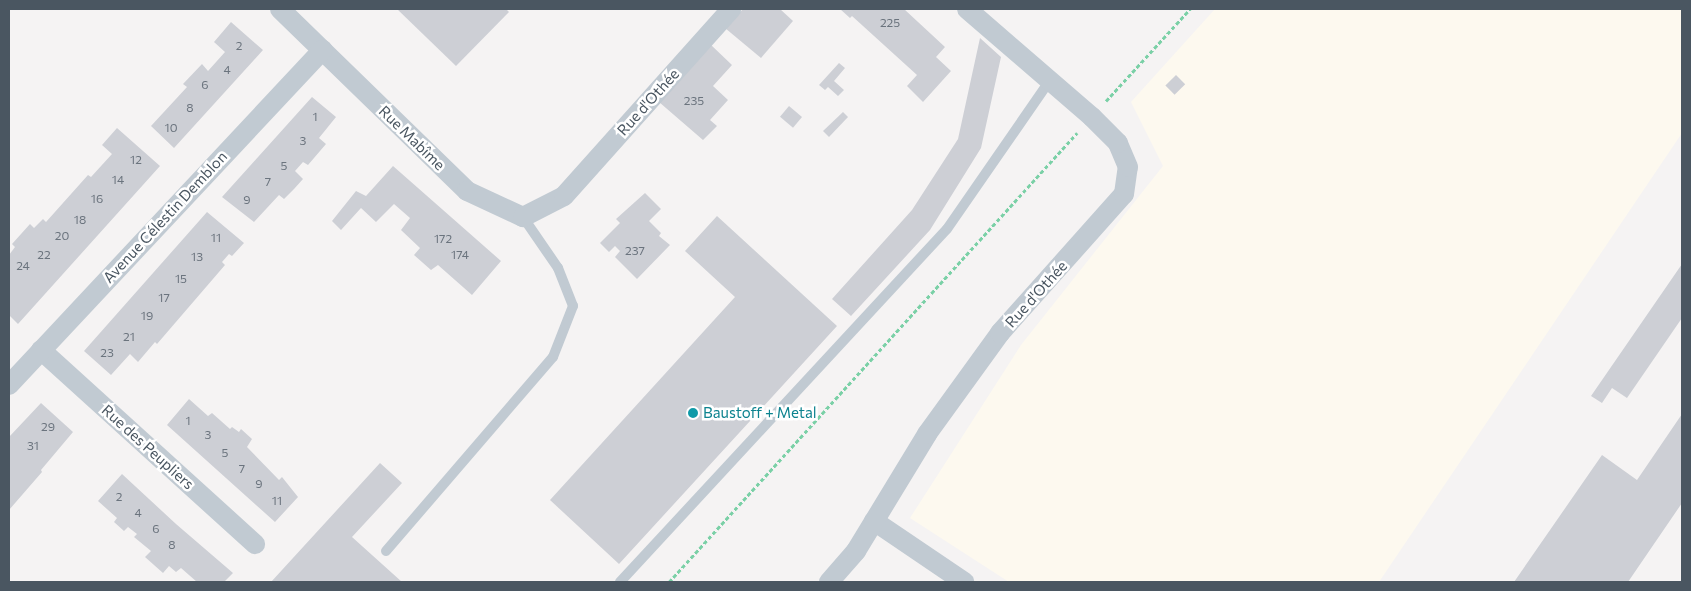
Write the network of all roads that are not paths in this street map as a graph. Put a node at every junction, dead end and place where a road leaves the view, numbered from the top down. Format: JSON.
{"nodes":[{"id":1,"x":280,"y":9,"type":"edge"},
{"id":2,"x":731,"y":9,"type":"edge"},
{"id":3,"x":967,"y":9,"type":"edge"},
{"id":4,"x":323,"y":50,"type":"junction"},
{"id":5,"x":1050,"y":80,"type":"junction"},
{"id":6,"x":523,"y":217,"type":"junction"},
{"id":7,"x":41,"y":350,"type":"junction"},
{"id":8,"x":9,"y":385,"type":"edge"},
{"id":9,"x":874,"y":521,"type":"junction"},
{"id":10,"x":255,"y":544,"type":"dead end"},
{"id":11,"x":386,"y":550,"type":"dead end"},
{"id":12,"x":620,"y":582,"type":"edge"},
{"id":13,"x":829,"y":582,"type":"edge"},
{"id":14,"x":964,"y":582,"type":"edge"}],
"edges":[{"from":1,"to":4,"type":"street","name":"Rue Mabîme"},
{"from":2,"to":6,"type":"street","name":"Rue d'Othée"},
{"from":3,"to":5,"type":"street","name":"Rue d'Othée"},
{"from":4,"to":6,"type":"street","name":"Rue Mabîme"},
{"from":4,"to":7,"type":"street","name":"Avenue Célestin Demblon"},
{"from":5,"to":9,"type":"street","name":"Rue d'Othée"},
{"from":5,"to":12,"type":"lane"},
{"from":6,"to":11,"type":"lane"},
{"from":7,"to":8,"type":"street","name":"Avenue Célestin Demblon"},
{"from":7,"to":10,"type":"street","name":"Rue des Peupliers"},
{"from":9,"to":13,"type":"street","name":"Rue d'Othée"},
{"from":9,"to":14,"type":"street"}]}
